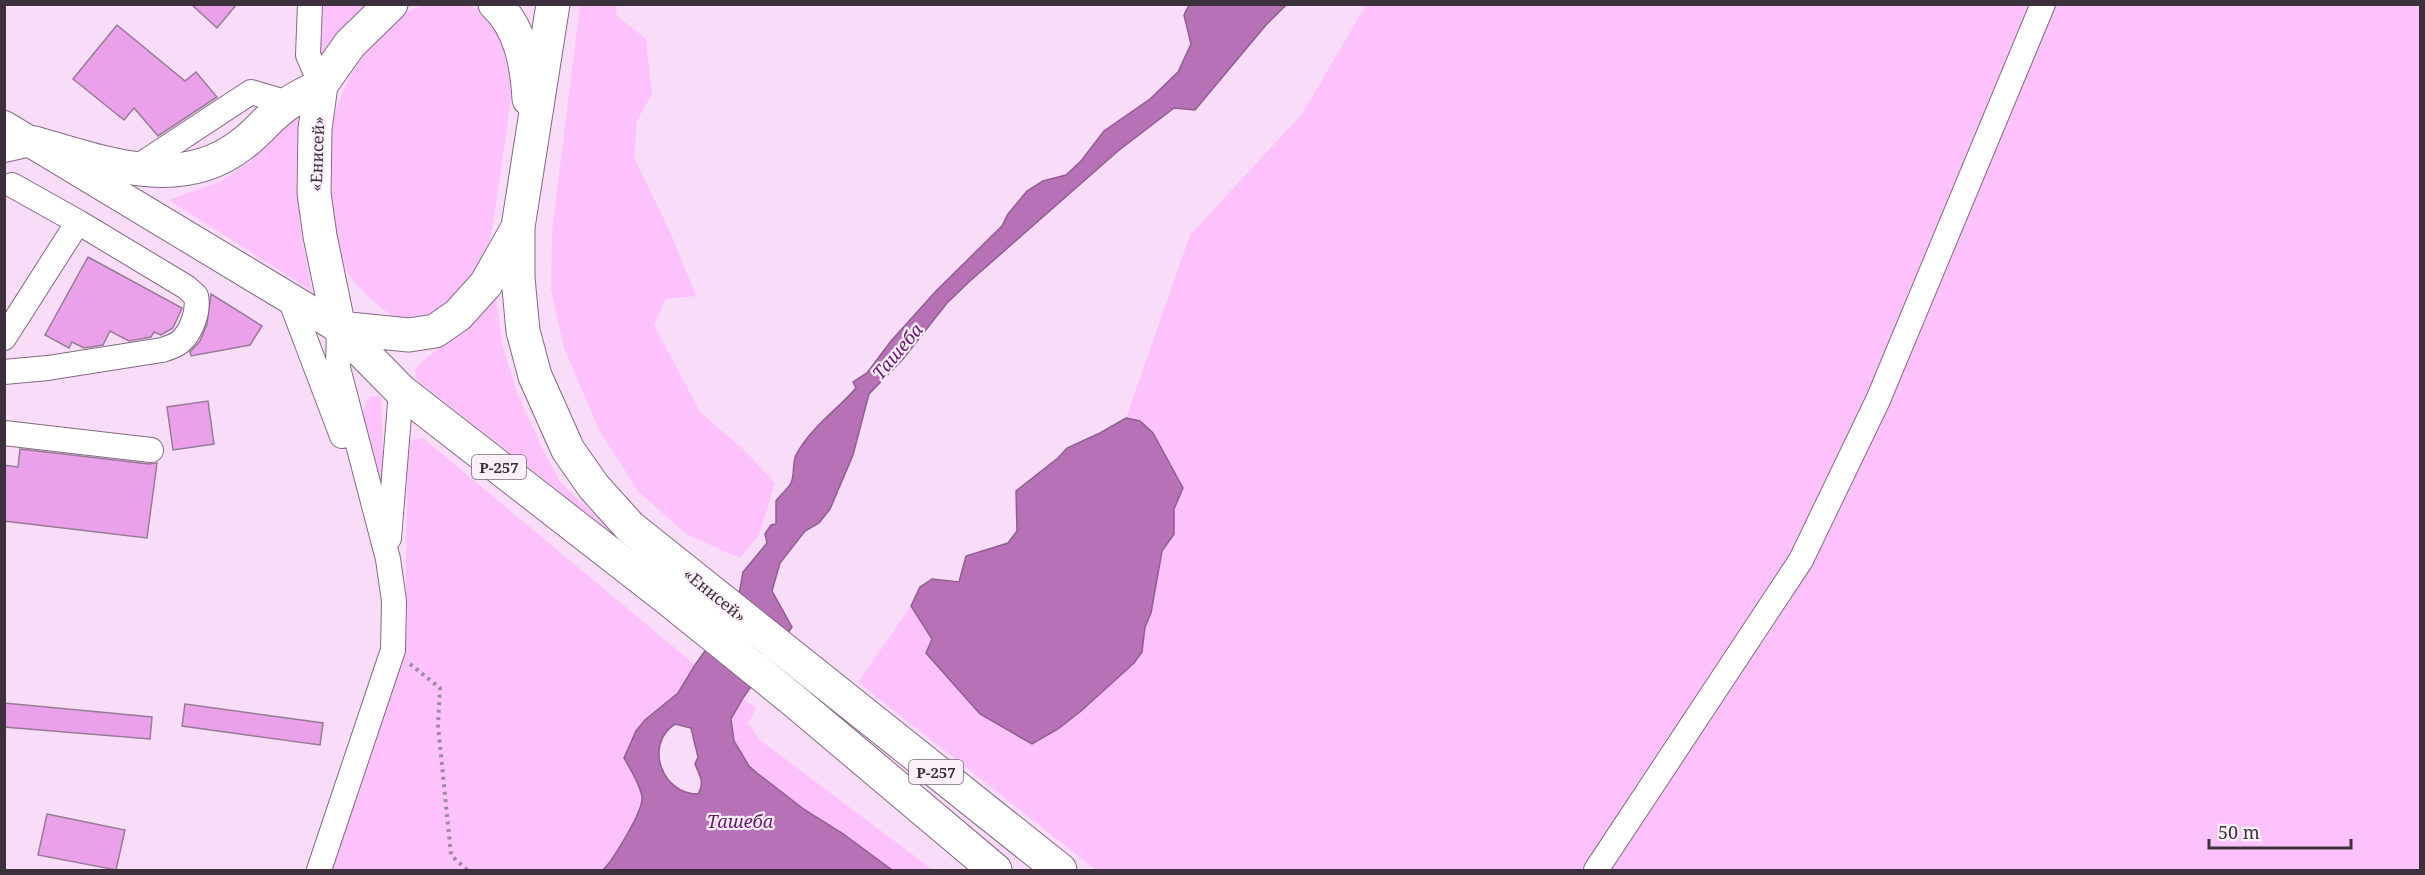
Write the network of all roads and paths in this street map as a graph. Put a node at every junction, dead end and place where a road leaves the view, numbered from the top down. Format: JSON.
{"nodes":[{"id":1,"x":310,"y":4,"type":"edge"},
{"id":2,"x":391,"y":4,"type":"edge"},
{"id":3,"x":495,"y":4,"type":"edge"},
{"id":4,"x":553,"y":4,"type":"edge"},
{"id":5,"x":2043,"y":4,"type":"edge"},
{"id":6,"x":321,"y":85,"type":"junction"},
{"id":7,"x":4,"y":126,"type":"edge"},
{"id":8,"x":20,"y":146,"type":"edge"},
{"id":9,"x":532,"y":146,"type":"junction"},
{"id":10,"x":12,"y":185,"type":"dead end"},
{"id":11,"x":78,"y":222,"type":"junction"},
{"id":12,"x":518,"y":226,"type":"junction"},
{"id":13,"x":291,"y":299,"type":"junction"},
{"id":14,"x":339,"y":328,"type":"junction"},
{"id":15,"x":4,"y":338,"type":"edge"},
{"id":16,"x":4,"y":372,"type":"edge"},
{"id":17,"x":401,"y":391,"type":"junction"},
{"id":18,"x":4,"y":433,"type":"edge"},
{"id":19,"x":150,"y":450,"type":"dead end"},
{"id":20,"x":388,"y":559,"type":"junction"},
{"id":21,"x":393,"y":650,"type":"junction"},
{"id":22,"x":319,"y":870,"type":"edge"},
{"id":23,"x":467,"y":870,"type":"edge"},
{"id":24,"x":995,"y":870,"type":"edge"},
{"id":25,"x":1060,"y":870,"type":"edge"},
{"id":26,"x":1596,"y":870,"type":"edge"}],
"edges":[{"from":1,"to":6,"type":"street"},
{"from":2,"to":6,"type":"highway","name":"«Енисей»"},
{"from":3,"to":9,"type":"highway","name":"«Енисей»","number":"Р-257"},
{"from":4,"to":9,"type":"highway","name":"«Енисей»","number":"Р-257"},
{"from":5,"to":26,"type":"street"},
{"from":6,"to":8,"type":"highway"},
{"from":6,"to":14,"type":"highway","name":"«Енисей»"},
{"from":7,"to":8,"type":"main road"},
{"from":8,"to":13,"type":"main road"},
{"from":9,"to":12,"type":"highway","name":"«Енисей»","number":"Р-257"},
{"from":10,"to":11,"type":"street"},
{"from":11,"to":15,"type":"street"},
{"from":11,"to":16,"type":"street"},
{"from":12,"to":14,"type":"highway","name":"«Енисей»","number":"Р-257"},
{"from":12,"to":25,"type":"highway","name":"«Енисей»","number":"Р-257"},
{"from":13,"to":14,"type":"main road"},
{"from":13,"to":20,"type":"street"},
{"from":14,"to":17,"type":"highway","name":"«Енисей»","number":"Р-257"},
{"from":14,"to":20,"type":"street"},
{"from":17,"to":20,"type":"street"},
{"from":17,"to":24,"type":"highway","name":"«Енисей»","number":"Р-257"},
{"from":18,"to":19,"type":"street"},
{"from":20,"to":21,"type":"street"},
{"from":21,"to":22,"type":"street"},
{"from":21,"to":23,"type":"path"}]}
